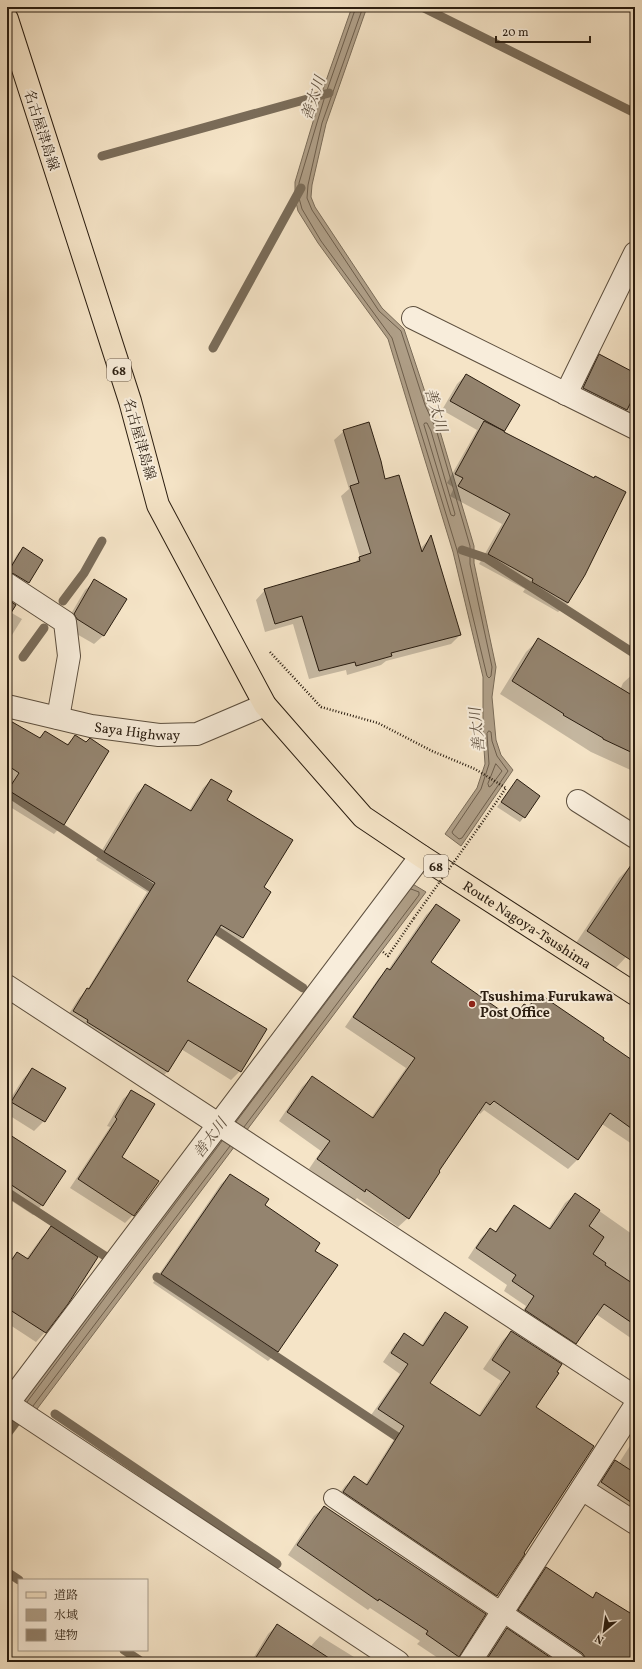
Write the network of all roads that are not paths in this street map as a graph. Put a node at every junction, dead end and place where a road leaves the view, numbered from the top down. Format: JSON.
{"nodes":[{"id":1,"x":7,"y":19,"type":"edge"},
{"id":2,"x":635,"y":253,"type":"edge"},
{"id":3,"x":414,"y":318,"type":"dead end"},
{"id":4,"x":566,"y":394,"type":"junction"},
{"id":5,"x":635,"y":428,"type":"edge"},
{"id":6,"x":7,"y":584,"type":"edge"},
{"id":7,"x":265,"y":705,"type":"junction"},
{"id":8,"x":7,"y":706,"type":"edge"},
{"id":9,"x":58,"y":718,"type":"junction"},
{"id":10,"x":578,"y":801,"type":"dead end"},
{"id":11,"x":635,"y":837,"type":"edge"},
{"id":12,"x":420,"y":856,"type":"junction"},
{"id":13,"x":7,"y":986,"type":"edge"},
{"id":14,"x":635,"y":994,"type":"edge"},
{"id":15,"x":220,"y":1126,"type":"junction"},
{"id":16,"x":635,"y":1397,"type":"edge"},
{"id":17,"x":7,"y":1404,"type":"edge"},
{"id":18,"x":635,"y":1406,"type":"edge"},
{"id":19,"x":582,"y":1489,"type":"junction"},
{"id":20,"x":333,"y":1498,"type":"dead end"},
{"id":21,"x":635,"y":1523,"type":"edge"},
{"id":22,"x":502,"y":1612,"type":"junction"},
{"id":23,"x":398,"y":1662,"type":"edge"},
{"id":24,"x":470,"y":1662,"type":"edge"},
{"id":25,"x":576,"y":1662,"type":"edge"}],
"edges":[{"from":1,"to":7,"type":"main road","name":"名古屋津島線","number":"68"},
{"from":2,"to":4,"type":"street"},
{"from":3,"to":4,"type":"street"},
{"from":4,"to":5,"type":"street"},
{"from":6,"to":9,"type":"street"},
{"from":7,"to":9,"type":"street","name":"Saya Highway"},
{"from":7,"to":12,"type":"main road","name":"Route Nagoya-Tsushima","number":"68"},
{"from":8,"to":9,"type":"street","name":"Saya Highway"},
{"from":10,"to":11,"type":"street"},
{"from":12,"to":14,"type":"main road","name":"Route Nagoya-Tsushima","number":"68"},
{"from":12,"to":15,"type":"street"},
{"from":13,"to":15,"type":"street"},
{"from":15,"to":16,"type":"street"},
{"from":15,"to":17,"type":"street"},
{"from":17,"to":23,"type":"street"},
{"from":18,"to":19,"type":"street"},
{"from":19,"to":21,"type":"street"},
{"from":19,"to":22,"type":"street"},
{"from":20,"to":22,"type":"lane"},
{"from":22,"to":24,"type":"street"},
{"from":22,"to":25,"type":"lane"}]}
